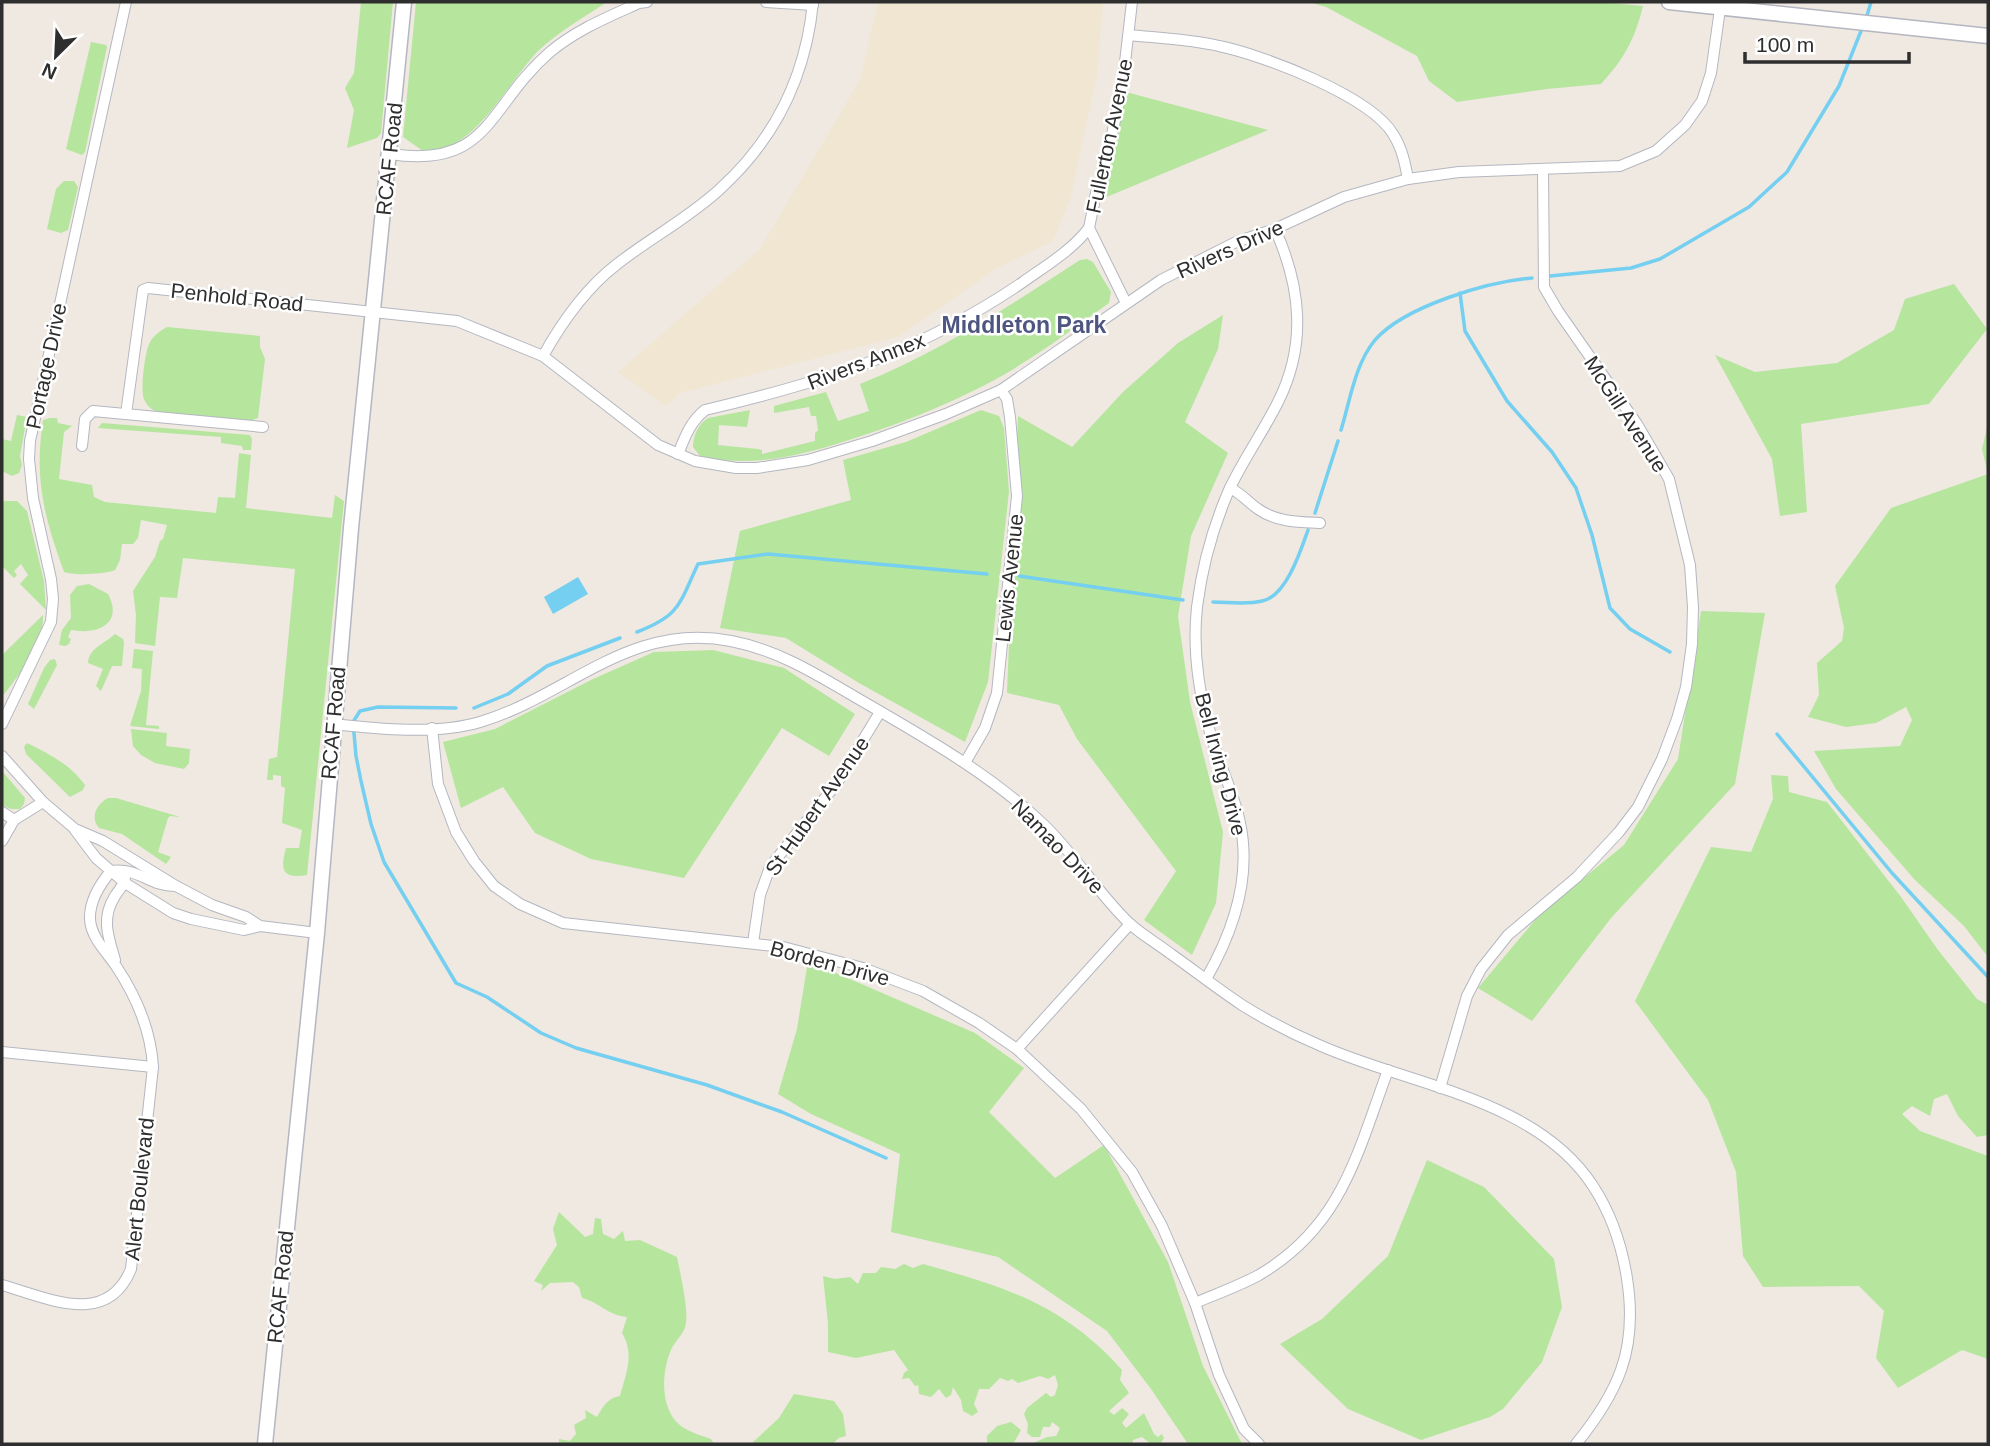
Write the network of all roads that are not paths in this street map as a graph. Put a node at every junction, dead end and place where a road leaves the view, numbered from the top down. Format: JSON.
{"nodes":[{"id":1,"x":126,"y":2,"type":"edge"},
{"id":2,"x":404,"y":2,"type":"edge"},
{"id":3,"x":647,"y":2,"type":"edge"},
{"id":4,"x":766,"y":2,"type":"edge"},
{"id":5,"x":1132,"y":2,"type":"edge"},
{"id":6,"x":1669,"y":2,"type":"edge"},
{"id":7,"x":813,"y":4,"type":"edge"},
{"id":8,"x":1721,"y":4,"type":"edge"},
{"id":9,"x":1129,"y":35,"type":"junction"},
{"id":10,"x":1988,"y":36,"type":"edge"},
{"id":11,"x":390,"y":154,"type":"junction"},
{"id":12,"x":1543,"y":170,"type":"junction"},
{"id":13,"x":1408,"y":179,"type":"junction"},
{"id":14,"x":1088,"y":228,"type":"junction"},
{"id":15,"x":1275,"y":229,"type":"junction"},
{"id":16,"x":1126,"y":303,"type":"junction"},
{"id":17,"x":372,"y":313,"type":"junction"},
{"id":18,"x":543,"y":356,"type":"junction"},
{"id":19,"x":1001,"y":390,"type":"junction"},
{"id":20,"x":126,"y":414,"type":"junction"},
{"id":21,"x":263,"y":427,"type":"dead end"},
{"id":22,"x":82,"y":446,"type":"dead end"},
{"id":23,"x":678,"y":454,"type":"junction"},
{"id":24,"x":1230,"y":488,"type":"junction"},
{"id":25,"x":1320,"y":523,"type":"dead end"},
{"id":26,"x":880,"y":712,"type":"junction"},
{"id":27,"x":2,"y":724,"type":"edge"},
{"id":28,"x":339,"y":724,"type":"junction"},
{"id":29,"x":432,"y":728,"type":"junction"},
{"id":30,"x":2,"y":756,"type":"edge"},
{"id":31,"x":966,"y":761,"type":"junction"},
{"id":32,"x":43,"y":802,"type":"junction"},
{"id":33,"x":2,"y":812,"type":"edge"},
{"id":34,"x":14,"y":820,"type":"junction"},
{"id":35,"x":75,"y":829,"type":"junction"},
{"id":36,"x":2,"y":841,"type":"edge"},
{"id":37,"x":121,"y":853,"type":"junction"},
{"id":38,"x":125,"y":869,"type":"junction"},
{"id":39,"x":111,"y":871,"type":"junction"},
{"id":40,"x":125,"y":883,"type":"junction"},
{"id":41,"x":176,"y":886,"type":"junction"},
{"id":42,"x":1130,"y":924,"type":"junction"},
{"id":43,"x":260,"y":926,"type":"junction"},
{"id":44,"x":317,"y":933,"type":"junction"},
{"id":45,"x":753,"y":943,"type":"junction"},
{"id":46,"x":117,"y":967,"type":"junction"},
{"id":47,"x":1206,"y":979,"type":"junction"},
{"id":48,"x":1017,"y":1049,"type":"junction"},
{"id":49,"x":2,"y":1052,"type":"edge"},
{"id":50,"x":153,"y":1067,"type":"junction"},
{"id":51,"x":1388,"y":1070,"type":"junction"},
{"id":52,"x":1440,"y":1088,"type":"junction"},
{"id":53,"x":2,"y":1285,"type":"edge"},
{"id":54,"x":1195,"y":1303,"type":"junction"},
{"id":55,"x":265,"y":1444,"type":"edge"},
{"id":56,"x":1259,"y":1444,"type":"edge"},
{"id":57,"x":1576,"y":1444,"type":"edge"}],
"edges":[{"from":1,"to":27,"type":"street","name":"Portage Drive"},
{"from":2,"to":11,"type":"main road","name":"RCAF Road"},
{"from":3,"to":11,"type":"street"},
{"from":4,"to":7,"type":"street"},
{"from":5,"to":9,"type":"street","name":"Fullerton Avenue"},
{"from":6,"to":8,"type":"main road"},
{"from":7,"to":18,"type":"street"},
{"from":8,"to":10,"type":"main road"},
{"from":8,"to":12,"type":"street","name":"Rivers Drive"},
{"from":9,"to":13,"type":"street"},
{"from":9,"to":14,"type":"street","name":"Fullerton Avenue"},
{"from":11,"to":17,"type":"main road","name":"RCAF Road"},
{"from":12,"to":13,"type":"street","name":"Rivers Drive"},
{"from":12,"to":52,"type":"street","name":"McGill Avenue"},
{"from":13,"to":15,"type":"street","name":"Rivers Drive"},
{"from":14,"to":16,"type":"street","name":"Fullerton Avenue"},
{"from":14,"to":23,"type":"street","name":"Rivers Annex"},
{"from":15,"to":16,"type":"street","name":"Rivers Drive"},
{"from":15,"to":24,"type":"street","name":"Bell Irving Drive"},
{"from":16,"to":19,"type":"street","name":"Rivers Drive"},
{"from":17,"to":18,"type":"street","name":"Rivers Drive"},
{"from":17,"to":20,"type":"street","name":"Penhold Road"},
{"from":17,"to":28,"type":"main road","name":"RCAF Road"},
{"from":18,"to":23,"type":"street","name":"Rivers Drive"},
{"from":19,"to":23,"type":"street","name":"Rivers Drive"},
{"from":19,"to":31,"type":"street","name":"Lewis Avenue"},
{"from":20,"to":21,"type":"street"},
{"from":20,"to":22,"type":"street"},
{"from":24,"to":25,"type":"street"},
{"from":24,"to":47,"type":"street","name":"Bell Irving Drive"},
{"from":26,"to":29,"type":"street","name":"Namao Drive"},
{"from":26,"to":31,"type":"street","name":"Namao Drive"},
{"from":26,"to":45,"type":"street","name":"St Hubert Avenue"},
{"from":28,"to":29,"type":"street","name":"Namao Drive"},
{"from":28,"to":44,"type":"main road","name":"RCAF Road"},
{"from":29,"to":45,"type":"street","name":"Borden Drive"},
{"from":30,"to":32,"type":"street"},
{"from":31,"to":42,"type":"street","name":"Namao Drive"},
{"from":32,"to":34,"type":"street"},
{"from":32,"to":35,"type":"street"},
{"from":33,"to":34,"type":"street"},
{"from":34,"to":36,"type":"street"},
{"from":35,"to":37,"type":"street"},
{"from":35,"to":39,"type":"street"},
{"from":37,"to":38,"type":"street"},
{"from":37,"to":41,"type":"street"},
{"from":38,"to":39,"type":"street"},
{"from":38,"to":40,"type":"street"},
{"from":38,"to":41,"type":"street"},
{"from":39,"to":40,"type":"street"},
{"from":39,"to":46,"type":"street","name":"Alert Boulevard"},
{"from":40,"to":43,"type":"street"},
{"from":40,"to":46,"type":"street","name":"Alert Boulevard"},
{"from":41,"to":43,"type":"street"},
{"from":42,"to":47,"type":"street","name":"Namao Drive"},
{"from":42,"to":48,"type":"street"},
{"from":43,"to":44,"type":"street"},
{"from":44,"to":55,"type":"main road","name":"RCAF Road"},
{"from":45,"to":48,"type":"street","name":"Borden Drive"},
{"from":46,"to":50,"type":"street","name":"Alert Boulevard"},
{"from":47,"to":51,"type":"street","name":"Namao Drive"},
{"from":48,"to":54,"type":"street","name":"Borden Drive"},
{"from":49,"to":50,"type":"street"},
{"from":50,"to":53,"type":"street","name":"Alert Boulevard"},
{"from":51,"to":52,"type":"street","name":"Namao Drive"},
{"from":51,"to":54,"type":"street"},
{"from":52,"to":57,"type":"street","name":"Namao Drive"},
{"from":54,"to":56,"type":"street","name":"Borden Drive"}]}
